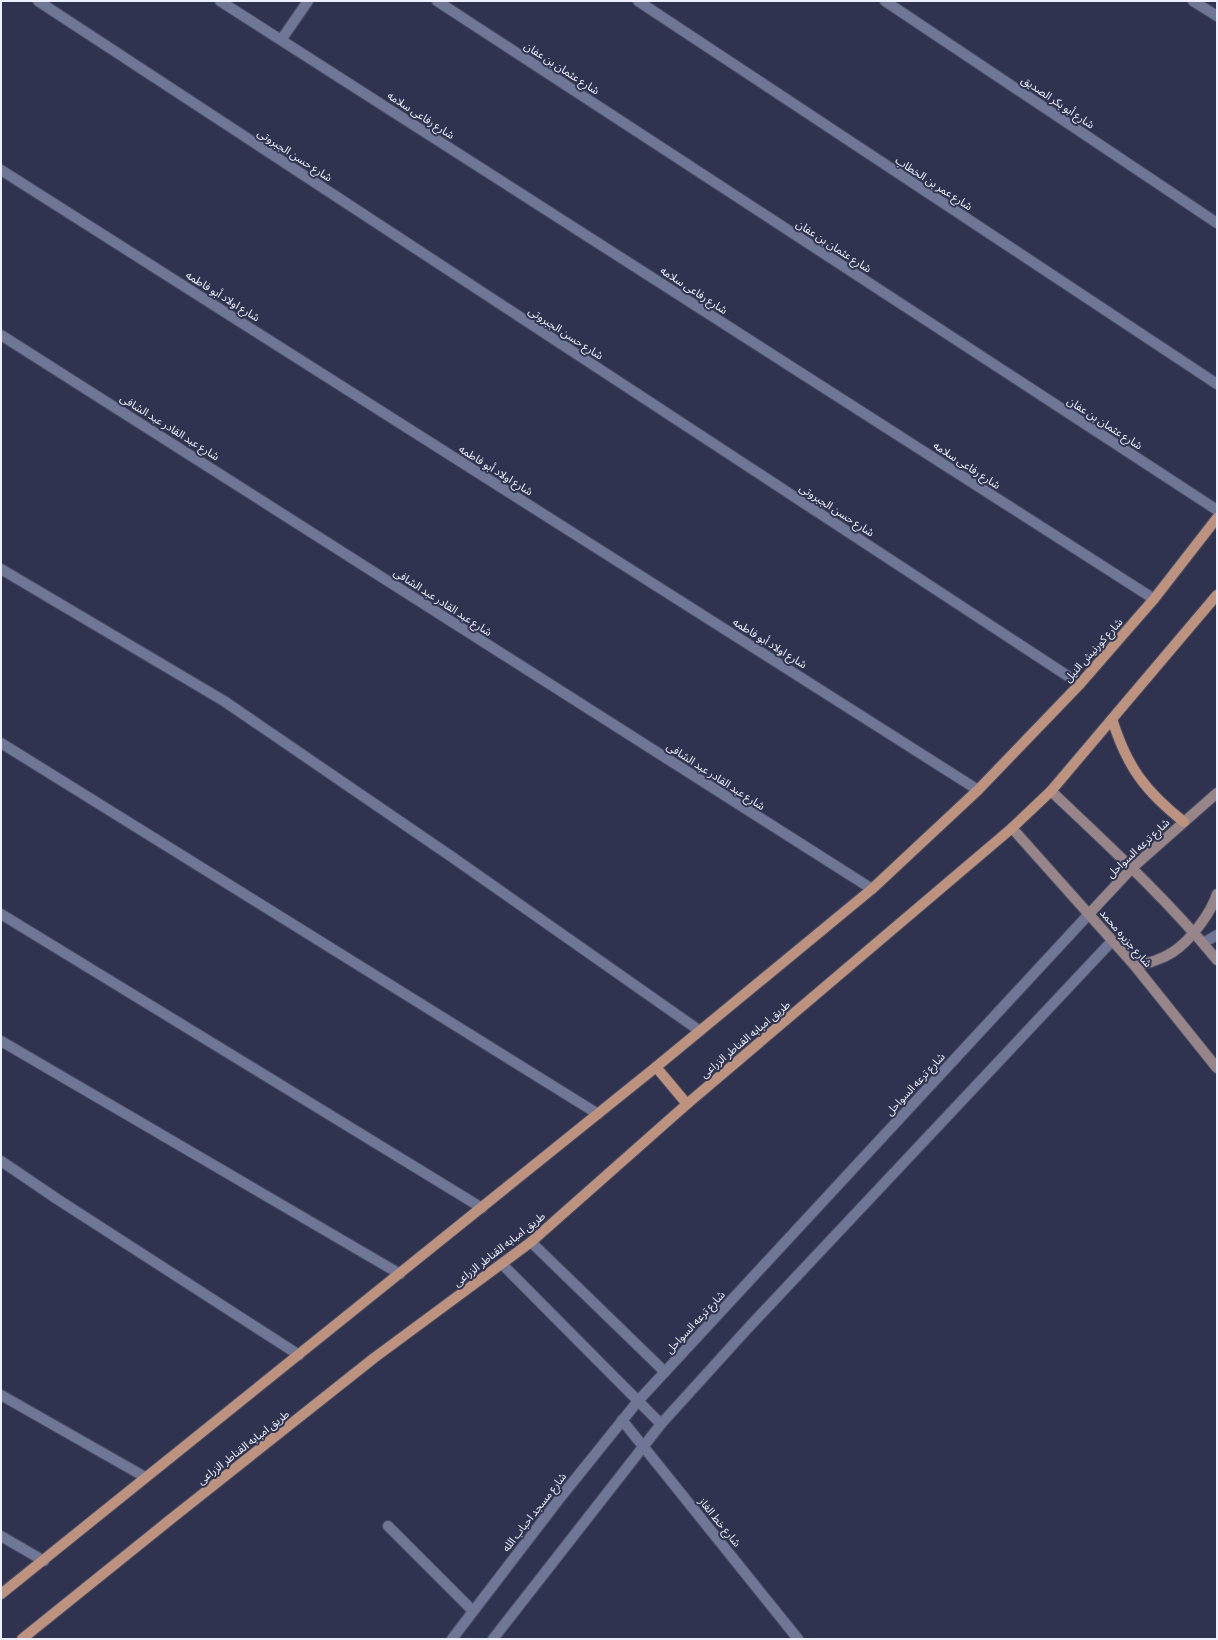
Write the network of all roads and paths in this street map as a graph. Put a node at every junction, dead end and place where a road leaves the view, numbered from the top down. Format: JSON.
{"nodes":[{"id":1,"x":38,"y":1,"type":"edge"},
{"id":2,"x":220,"y":1,"type":"edge"},
{"id":3,"x":308,"y":1,"type":"edge"},
{"id":4,"x":437,"y":1,"type":"edge"},
{"id":5,"x":638,"y":1,"type":"edge"},
{"id":6,"x":885,"y":1,"type":"edge"},
{"id":7,"x":1194,"y":1,"type":"edge"},
{"id":8,"x":1217,"y":16,"type":"edge"},
{"id":9,"x":281,"y":40,"type":"junction"},
{"id":10,"x":1,"y":170,"type":"edge"},
{"id":11,"x":1217,"y":223,"type":"edge"},
{"id":12,"x":1,"y":335,"type":"edge"},
{"id":13,"x":1217,"y":384,"type":"edge"},
{"id":14,"x":1217,"y":510,"type":"edge"},
{"id":15,"x":1217,"y":518,"type":"edge"},
{"id":16,"x":1,"y":569,"type":"edge"},
{"id":17,"x":1217,"y":595,"type":"edge"},
{"id":18,"x":1154,"y":599,"type":"junction"},
{"id":19,"x":1080,"y":684,"type":"junction"},
{"id":20,"x":1112,"y":719,"type":"junction"},
{"id":21,"x":1,"y":743,"type":"edge"},
{"id":22,"x":978,"y":790,"type":"junction"},
{"id":23,"x":1051,"y":791,"type":"junction"},
{"id":24,"x":1217,"y":793,"type":"edge"},
{"id":25,"x":1184,"y":822,"type":"junction"},
{"id":26,"x":1012,"y":828,"type":"junction"},
{"id":27,"x":1132,"y":868,"type":"junction"},
{"id":28,"x":872,"y":890,"type":"junction"},
{"id":29,"x":1217,"y":894,"type":"edge"},
{"id":30,"x":1,"y":914,"type":"edge"},
{"id":31,"x":1088,"y":914,"type":"junction"},
{"id":32,"x":1192,"y":933,"type":"junction"},
{"id":33,"x":1217,"y":935,"type":"edge"},
{"id":34,"x":1112,"y":941,"type":"junction"},
{"id":35,"x":1203,"y":943,"type":"junction"},
{"id":36,"x":1217,"y":960,"type":"edge"},
{"id":37,"x":1135,"y":966,"type":"junction"},
{"id":38,"x":700,"y":1031,"type":"junction"},
{"id":39,"x":1,"y":1041,"type":"edge"},
{"id":40,"x":656,"y":1067,"type":"junction"},
{"id":41,"x":1217,"y":1068,"type":"edge"},
{"id":42,"x":687,"y":1104,"type":"junction"},
{"id":43,"x":598,"y":1114,"type":"junction"},
{"id":44,"x":1,"y":1161,"type":"edge"},
{"id":45,"x":482,"y":1208,"type":"junction"},
{"id":46,"x":531,"y":1242,"type":"junction"},
{"id":47,"x":502,"y":1264,"type":"junction"},
{"id":48,"x":400,"y":1274,"type":"junction"},
{"id":49,"x":299,"y":1355,"type":"junction"},
{"id":50,"x":665,"y":1372,"type":"junction"},
{"id":51,"x":1,"y":1395,"type":"edge"},
{"id":52,"x":638,"y":1401,"type":"junction"},
{"id":53,"x":622,"y":1420,"type":"junction"},
{"id":54,"x":661,"y":1424,"type":"junction"},
{"id":55,"x":643,"y":1445,"type":"junction"},
{"id":56,"x":145,"y":1477,"type":"junction"},
{"id":57,"x":388,"y":1526,"type":"dead end"},
{"id":58,"x":1,"y":1536,"type":"edge"},
{"id":59,"x":44,"y":1561,"type":"junction"},
{"id":60,"x":1,"y":1594,"type":"edge"},
{"id":61,"x":473,"y":1611,"type":"junction"},
{"id":62,"x":22,"y":1639,"type":"edge"},
{"id":63,"x":452,"y":1639,"type":"edge"},
{"id":64,"x":493,"y":1639,"type":"edge"},
{"id":65,"x":798,"y":1639,"type":"edge"}],
"edges":[{"from":1,"to":19,"type":"street","name":"شارع حسن الجبروتى"},
{"from":2,"to":9,"type":"street","name":"شارع رفاعى سلامه"},
{"from":3,"to":9,"type":"street"},
{"from":4,"to":14,"type":"street","name":"شارع عثمان بن عفان"},
{"from":5,"to":13,"type":"street","name":"شارع عمر بن الخطاب"},
{"from":6,"to":11,"type":"street","name":"شارع أبو بكر الصديق"},
{"from":7,"to":8,"type":"street"},
{"from":9,"to":18,"type":"street","name":"شارع رفاعى سلامه"},
{"from":10,"to":22,"type":"street","name":"شارع اولاد أبو فاطمه"},
{"from":12,"to":28,"type":"street","name":"شارع عبد القادر عبد الشافى"},
{"from":15,"to":18,"type":"main road","name":"شارع كورنيش النيل"},
{"from":16,"to":38,"type":"street"},
{"from":17,"to":20,"type":"main road"},
{"from":18,"to":19,"type":"main road","name":"شارع كورنيش النيل"},
{"from":19,"to":22,"type":"main road","name":"شارع كورنيش النيل"},
{"from":20,"to":23,"type":"main road"},
{"from":20,"to":25,"type":"main road"},
{"from":21,"to":43,"type":"street"},
{"from":22,"to":28,"type":"main road"},
{"from":23,"to":26,"type":"main road"},
{"from":23,"to":27,"type":"main road"},
{"from":24,"to":25,"type":"main road","name":"شارع ترعه السواحل"},
{"from":25,"to":27,"type":"main road","name":"شارع ترعه السواحل"},
{"from":26,"to":31,"type":"main road","name":"شارع جزيره محمد"},
{"from":26,"to":42,"type":"main road","name":"طريق امبابه القناطر الزراعى"},
{"from":27,"to":31,"type":"main road","name":"شارع ترعه السواحل"},
{"from":27,"to":32,"type":"main road"},
{"from":28,"to":38,"type":"main road"},
{"from":29,"to":32,"type":"main road"},
{"from":30,"to":45,"type":"street"},
{"from":31,"to":34,"type":"main road","name":"شارع جزيره محمد"},
{"from":31,"to":50,"type":"street","name":"شارع ترعه السواحل"},
{"from":32,"to":35,"type":"main road"},
{"from":32,"to":37,"type":"main road"},
{"from":33,"to":35,"type":"street"},
{"from":34,"to":37,"type":"main road","name":"شارع جزيره محمد"},
{"from":34,"to":54,"type":"street"},
{"from":35,"to":36,"type":"main road"},
{"from":37,"to":41,"type":"main road","name":"شارع جزيره محمد"},
{"from":38,"to":40,"type":"main road"},
{"from":39,"to":48,"type":"street"},
{"from":40,"to":42,"type":"main road"},
{"from":40,"to":43,"type":"main road"},
{"from":42,"to":46,"type":"main road","name":"طريق امبابه القناطر الزراعى"},
{"from":43,"to":45,"type":"main road"},
{"from":44,"to":49,"type":"street"},
{"from":45,"to":48,"type":"main road"},
{"from":46,"to":47,"type":"main road","name":"طريق امبابه القناطر الزراعى"},
{"from":46,"to":50,"type":"street"},
{"from":47,"to":52,"type":"street"},
{"from":47,"to":62,"type":"main road","name":"طريق امبابه القناطر الزراعى"},
{"from":48,"to":49,"type":"main road"},
{"from":49,"to":56,"type":"main road"},
{"from":50,"to":52,"type":"street","name":"شارع ترعه السواحل"},
{"from":51,"to":56,"type":"street"},
{"from":52,"to":53,"type":"street","name":"شارع مسجد احباب الله"},
{"from":52,"to":54,"type":"street"},
{"from":53,"to":55,"type":"street","name":"شارع خط الغاز"},
{"from":53,"to":61,"type":"street","name":"شارع مسجد احباب الله"},
{"from":54,"to":55,"type":"street"},
{"from":55,"to":64,"type":"street"},
{"from":55,"to":65,"type":"street","name":"شارع خط الغاز"},
{"from":56,"to":59,"type":"main road"},
{"from":57,"to":61,"type":"street"},
{"from":58,"to":59,"type":"street"},
{"from":59,"to":60,"type":"main road"},
{"from":61,"to":63,"type":"street","name":"شارع مسجد احباب الله"}]}
